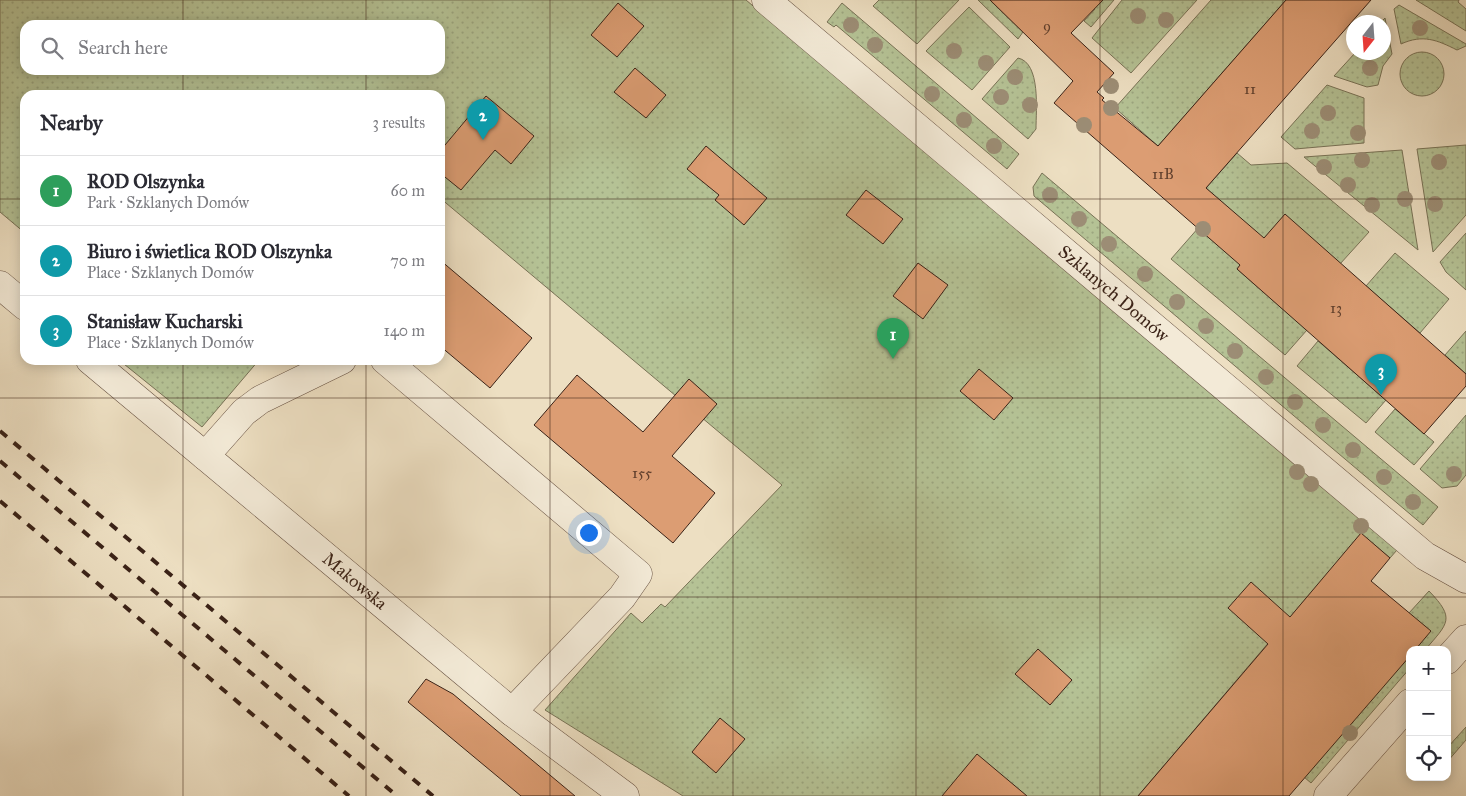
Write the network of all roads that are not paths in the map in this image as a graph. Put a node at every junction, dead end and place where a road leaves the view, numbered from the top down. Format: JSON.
{"nodes":[{"id":1,"x":766,"y":0,"type":"edge"},
{"id":2,"x":0,"y":285,"type":"edge"},
{"id":3,"x":20,"y":302,"type":"edge"},
{"id":4,"x":96,"y":365,"type":"edge"},
{"id":5,"x":332,"y":365,"type":"edge"},
{"id":6,"x":391,"y":365,"type":"edge"},
{"id":7,"x":205,"y":456,"type":"junction"},
{"id":8,"x":1466,"y":579,"type":"edge"},
{"id":9,"x":1466,"y":639,"type":"edge"},
{"id":10,"x":1451,"y":656,"type":"edge"},
{"id":11,"x":1406,"y":708,"type":"edge"},
{"id":12,"x":512,"y":712,"type":"junction"},
{"id":13,"x":624,"y":796,"type":"edge"},
{"id":14,"x":1328,"y":796,"type":"edge"}],
"edges":[{"from":1,"to":8,"type":"street","name":"Szklanych Domów"},
{"from":2,"to":3,"type":"street"},
{"from":4,"to":7,"type":"street","name":"Makowska"},
{"from":5,"to":7,"type":"street"},
{"from":6,"to":12,"type":"street"},
{"from":7,"to":12,"type":"street","name":"Makowska"},
{"from":9,"to":10,"type":"street"},
{"from":11,"to":14,"type":"street"},
{"from":12,"to":13,"type":"street","name":"Makowska"}]}
